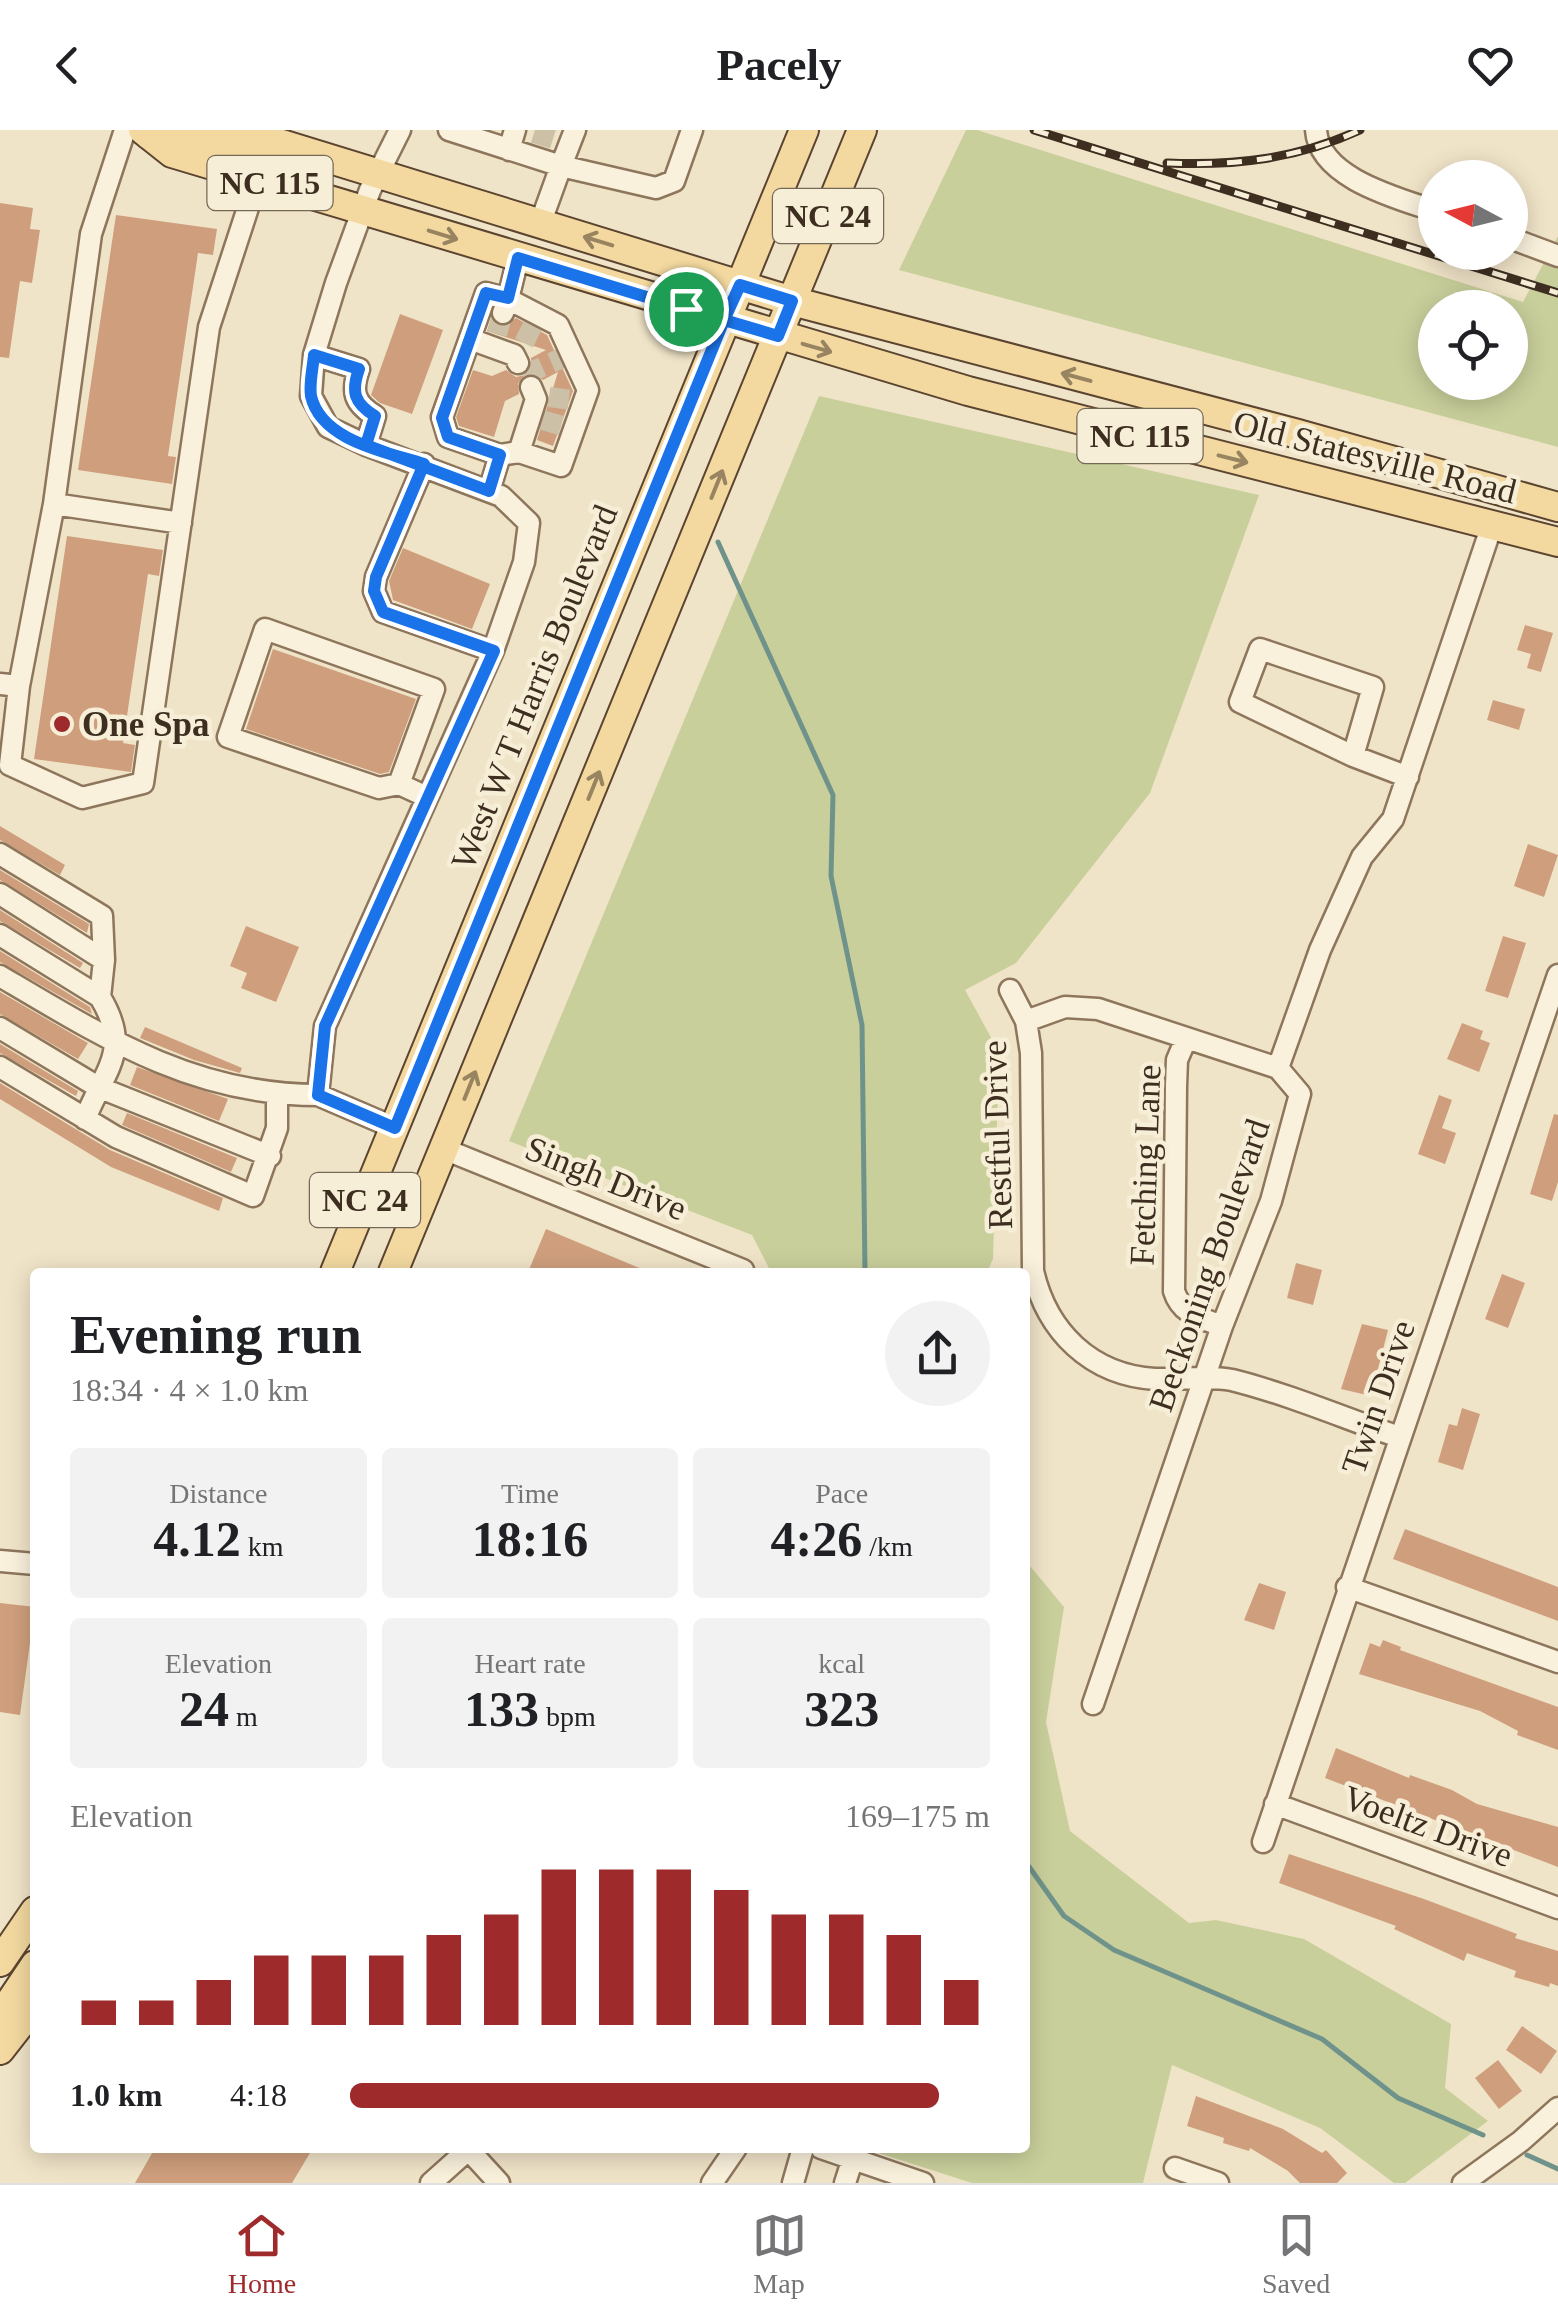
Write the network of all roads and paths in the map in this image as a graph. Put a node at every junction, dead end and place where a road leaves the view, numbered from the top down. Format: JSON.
{"nodes":[{"id":1,"x":236,"y":130,"type":"edge"},
{"id":2,"x":400,"y":130,"type":"edge"},
{"id":3,"x":449,"y":130,"type":"edge"},
{"id":4,"x":679,"y":130,"type":"edge"},
{"id":5,"x":692,"y":130,"type":"edge"},
{"id":6,"x":804,"y":130,"type":"edge"},
{"id":7,"x":862,"y":130,"type":"edge"},
{"id":8,"x":1316,"y":130,"type":"edge"},
{"id":9,"x":139,"y":132,"type":"edge"},
{"id":10,"x":540,"y":136,"type":"edge"},
{"id":11,"x":562,"y":166,"type":"junction"},
{"id":12,"x":262,"y":167,"type":"junction"},
{"id":13,"x":644,"y":184,"type":"junction"},
{"id":14,"x":372,"y":191,"type":"junction"},
{"id":15,"x":1418,"y":204,"type":"edge"},
{"id":16,"x":540,"y":224,"type":"junction"},
{"id":17,"x":1528,"y":245,"type":"edge"},
{"id":18,"x":1558,"y":256,"type":"edge"},
{"id":19,"x":518,"y":258,"type":"junction"},
{"id":20,"x":740,"y":285,"type":"junction"},
{"id":21,"x":792,"y":301,"type":"junction"},
{"id":22,"x":506,"y":306,"type":"junction"},
{"id":23,"x":724,"y":320,"type":"junction"},
{"id":24,"x":778,"y":336,"type":"junction"},
{"id":25,"x":470,"y":339,"type":"junction"},
{"id":26,"x":519,"y":354,"type":"tunnel mouth"},
{"id":27,"x":314,"y":355,"type":"junction"},
{"id":28,"x":538,"y":404,"type":"dead end"},
{"id":29,"x":366,"y":445,"type":"junction"},
{"id":30,"x":510,"y":454,"type":"junction"},
{"id":31,"x":424,"y":464,"type":"junction"},
{"id":32,"x":489,"y":491,"type":"junction"},
{"id":33,"x":54,"y":504,"type":"junction"},
{"id":34,"x":1558,"y":507,"type":"edge"},
{"id":35,"x":181,"y":523,"type":"junction"},
{"id":36,"x":1492,"y":525,"type":"junction"},
{"id":37,"x":1558,"y":542,"type":"edge"},
{"id":38,"x":494,"y":651,"type":"junction"},
{"id":39,"x":9,"y":685,"type":"edge"},
{"id":40,"x":1353,"y":756,"type":"junction"},
{"id":41,"x":1408,"y":777,"type":"junction"},
{"id":42,"x":398,"y":784,"type":"junction"},
{"id":43,"x":427,"y":797,"type":"junction"},
{"id":44,"x":0,"y":854,"type":"edge"},
{"id":45,"x":0,"y":894,"type":"edge"},
{"id":46,"x":0,"y":935,"type":"edge"},
{"id":47,"x":104,"y":960,"type":"junction"},
{"id":48,"x":1558,"y":975,"type":"edge"},
{"id":49,"x":0,"y":976,"type":"edge"},
{"id":50,"x":1010,"y":990,"type":"dead end"},
{"id":51,"x":100,"y":996,"type":"junction"},
{"id":52,"x":1026,"y":1021,"type":"junction"},
{"id":53,"x":0,"y":1028,"type":"edge"},
{"id":54,"x":1186,"y":1039,"type":"junction"},
{"id":55,"x":118,"y":1046,"type":"junction"},
{"id":56,"x":0,"y":1067,"type":"edge"},
{"id":57,"x":1278,"y":1068,"type":"junction"},
{"id":58,"x":98,"y":1087,"type":"junction"},
{"id":59,"x":277,"y":1095,"type":"junction"},
{"id":60,"x":318,"y":1095,"type":"junction"},
{"id":61,"x":85,"y":1118,"type":"junction"},
{"id":62,"x":395,"y":1128,"type":"junction"},
{"id":63,"x":444,"y":1149,"type":"junction"},
{"id":64,"x":270,"y":1156,"type":"junction"},
{"id":65,"x":337,"y":1268,"type":"edge"},
{"id":66,"x":395,"y":1268,"type":"edge"},
{"id":67,"x":739,"y":1268,"type":"edge"},
{"id":68,"x":1222,"y":1326,"type":"junction"},
{"id":69,"x":1205,"y":1378,"type":"junction"},
{"id":70,"x":1399,"y":1437,"type":"junction"},
{"id":71,"x":0,"y":1561,"type":"edge"},
{"id":72,"x":30,"y":1564,"type":"edge"},
{"id":73,"x":1347,"y":1587,"type":"junction"},
{"id":74,"x":1558,"y":1662,"type":"edge"},
{"id":75,"x":1093,"y":1704,"type":"dead end"},
{"id":76,"x":1275,"y":1804,"type":"junction"},
{"id":77,"x":1263,"y":1842,"type":"dead end"},
{"id":78,"x":1558,"y":1908,"type":"edge"},
{"id":79,"x":30,"y":1919,"type":"edge"},
{"id":80,"x":0,"y":1962,"type":"edge"},
{"id":81,"x":30,"y":1972,"type":"edge"},
{"id":82,"x":30,"y":2011,"type":"edge"},
{"id":83,"x":0,"y":2016,"type":"edge"},
{"id":84,"x":0,"y":2050,"type":"edge"},
{"id":85,"x":1558,"y":2108,"type":"edge"},
{"id":86,"x":463,"y":2153,"type":"edge"},
{"id":87,"x":473,"y":2153,"type":"edge"},
{"id":88,"x":733,"y":2153,"type":"edge"},
{"id":89,"x":802,"y":2153,"type":"edge"},
{"id":90,"x":838,"y":2153,"type":"edge"},
{"id":91,"x":854,"y":2158,"type":"junction"},
{"id":92,"x":1175,"y":2168,"type":"dead end"},
{"id":93,"x":431,"y":2183,"type":"edge"},
{"id":94,"x":500,"y":2183,"type":"edge"},
{"id":95,"x":712,"y":2183,"type":"edge"},
{"id":96,"x":793,"y":2183,"type":"edge"},
{"id":97,"x":846,"y":2183,"type":"edge"},
{"id":98,"x":923,"y":2183,"type":"edge"},
{"id":99,"x":1218,"y":2183,"type":"edge"},
{"id":100,"x":1463,"y":2183,"type":"edge"}],
"edges":[{"from":1,"to":14,"type":"main road","name":"Old Statesville Road","number":"NC 115"},
{"from":2,"to":14,"type":"street"},
{"from":3,"to":10,"type":"street"},
{"from":4,"to":13,"type":"street"},
{"from":5,"to":13,"type":"street"},
{"from":6,"to":20,"type":"main road","name":"West W T Harris Boulevard","number":"NC 24"},
{"from":7,"to":21,"type":"main road","number":"NC 24"},
{"from":8,"to":15,"type":"street"},
{"from":9,"to":12,"type":"main road"},
{"from":9,"to":33,"type":"street"},
{"from":10,"to":11,"type":"street"},
{"from":10,"to":11,"type":"street"},
{"from":11,"to":13,"type":"street"},
{"from":11,"to":16,"type":"street"},
{"from":12,"to":14,"type":"main road"},
{"from":12,"to":35,"type":"street"},
{"from":14,"to":16,"type":"main road","name":"Old Statesville Road","number":"NC 115"},
{"from":14,"to":19,"type":"main road","name":"Old Statesville Road","number":"NC 115","one_way":true},
{"from":14,"to":27,"type":"street"},
{"from":20,"to":16,"type":"main road","name":"Old Statesville Road","number":"NC 115","one_way":true},
{"from":17,"to":18,"type":"street"},
{"from":19,"to":22,"type":"street"},
{"from":19,"to":23,"type":"main road","name":"Old Statesville Road","number":"NC 115"},
{"from":20,"to":21,"type":"main road","name":"Old Statesville Road","number":"NC 115"},
{"from":20,"to":23,"type":"main road","name":"West W T Harris Boulevard","number":"NC 24"},
{"from":21,"to":24,"type":"main road","number":"NC 24"},
{"from":34,"to":21,"type":"main road","name":"Old Statesville Road","number":"NC 115","one_way":true},
{"from":22,"to":25,"type":"street"},
{"from":22,"to":30,"type":"street"},
{"from":23,"to":24,"type":"main road","name":"Old Statesville Road","number":"NC 115"},
{"from":23,"to":62,"type":"main road","name":"West W T Harris Boulevard","number":"NC 24"},
{"from":24,"to":36,"type":"main road","name":"Old Statesville Road","number":"NC 115","one_way":true},
{"from":63,"to":24,"type":"main road","number":"NC 24","one_way":true},
{"from":25,"to":26,"type":"street"},
{"from":25,"to":30,"type":"street"},
{"from":27,"to":29,"type":"street"},
{"from":27,"to":29,"type":"street"},
{"from":28,"to":30,"type":"street"},
{"from":29,"to":31,"type":"street"},
{"from":30,"to":32,"type":"street"},
{"from":31,"to":32,"type":"street"},
{"from":31,"to":38,"type":"street"},
{"from":32,"to":38,"type":"street"},
{"from":33,"to":35,"type":"street"},
{"from":33,"to":39,"type":"street"},
{"from":35,"to":39,"type":"street"},
{"from":36,"to":37,"type":"main road","name":"Old Statesville Road","number":"NC 115"},
{"from":36,"to":41,"type":"street"},
{"from":38,"to":43,"type":"street"},
{"from":40,"to":40,"type":"street"},
{"from":40,"to":41,"type":"street"},
{"from":41,"to":57,"type":"street"},
{"from":42,"to":42,"type":"street"},
{"from":42,"to":43,"type":"street"},
{"from":43,"to":60,"type":"street"},
{"from":44,"to":47,"type":"street"},
{"from":45,"to":47,"type":"street"},
{"from":46,"to":51,"type":"street"},
{"from":47,"to":51,"type":"street"},
{"from":48,"to":70,"type":"street","name":"Twin Drive"},
{"from":49,"to":55,"type":"street"},
{"from":50,"to":52,"type":"street","name":"Restful Drive"},
{"from":51,"to":55,"type":"street"},
{"from":52,"to":54,"type":"street"},
{"from":52,"to":69,"type":"street","name":"Restful Drive"},
{"from":53,"to":58,"type":"street"},
{"from":54,"to":57,"type":"street"},
{"from":54,"to":68,"type":"street","name":"Fetching Lane"},
{"from":55,"to":58,"type":"street"},
{"from":55,"to":59,"type":"street"},
{"from":56,"to":61,"type":"street"},
{"from":57,"to":68,"type":"street","name":"Beckoning Boulevard"},
{"from":58,"to":61,"type":"street"},
{"from":58,"to":64,"type":"street"},
{"from":59,"to":60,"type":"street"},
{"from":59,"to":64,"type":"street"},
{"from":60,"to":62,"type":"street"},
{"from":61,"to":64,"type":"street"},
{"from":62,"to":65,"type":"main road","name":"West W T Harris Boulevard","number":"NC 24"},
{"from":63,"to":66,"type":"main road","number":"NC 24"},
{"from":63,"to":67,"type":"street","name":"Singh Drive"},
{"from":68,"to":69,"type":"street","name":"Beckoning Boulevard"},
{"from":69,"to":70,"type":"street","name":"Restful Drive"},
{"from":69,"to":75,"type":"street","name":"Beckoning Boulevard"},
{"from":70,"to":73,"type":"street","name":"Twin Drive"},
{"from":71,"to":72,"type":"street"},
{"from":73,"to":74,"type":"street"},
{"from":73,"to":76,"type":"street","name":"Twin Drive"},
{"from":76,"to":77,"type":"street","name":"Twin Drive"},
{"from":76,"to":78,"type":"street","name":"Voeltz Drive"},
{"from":79,"to":80,"type":"main road"},
{"from":81,"to":83,"type":"main road"},
{"from":82,"to":84,"type":"main road"},
{"from":85,"to":100,"type":"street"},
{"from":86,"to":93,"type":"street"},
{"from":87,"to":94,"type":"street"},
{"from":88,"to":95,"type":"street"},
{"from":89,"to":96,"type":"street"},
{"from":90,"to":91,"type":"street"},
{"from":91,"to":97,"type":"street"},
{"from":91,"to":98,"type":"street"},
{"from":92,"to":99,"type":"street"}]}
